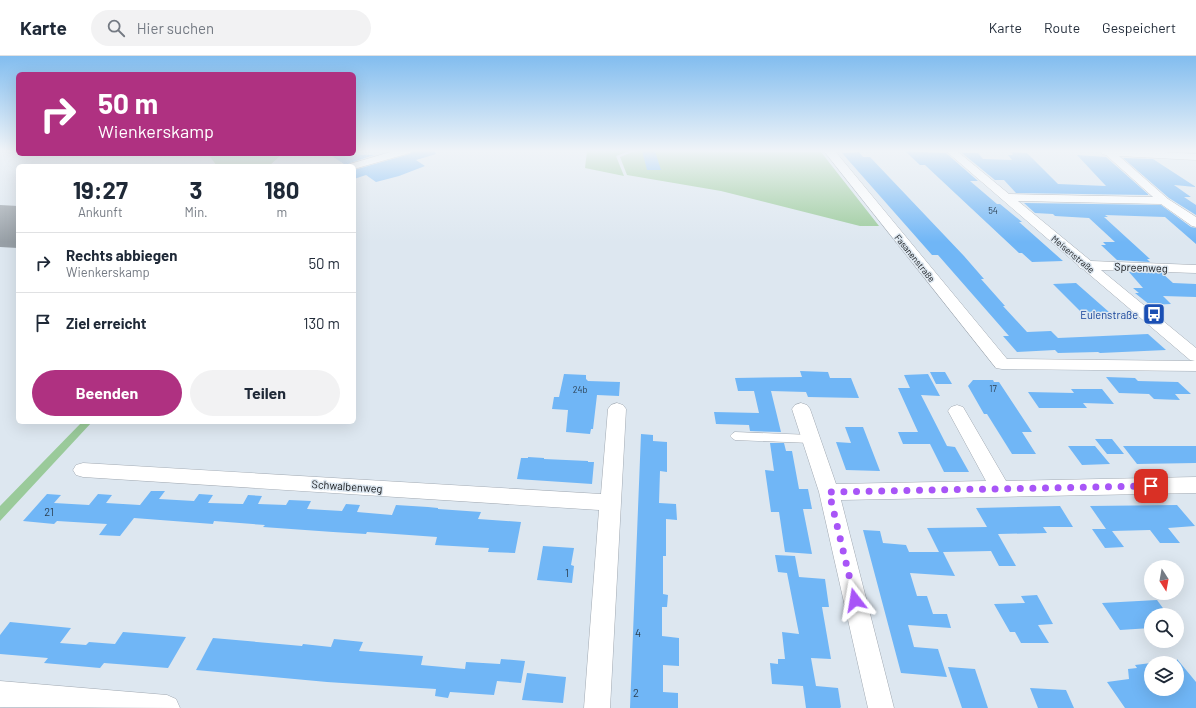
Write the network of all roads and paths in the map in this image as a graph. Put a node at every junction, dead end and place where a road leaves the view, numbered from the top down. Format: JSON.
{"nodes":[{"id":1,"x":854,"y":181,"type":"edge"},
{"id":2,"x":987,"y":181,"type":"edge"},
{"id":3,"x":1141,"y":181,"type":"edge"},
{"id":4,"x":1005,"y":197,"type":"junction"},
{"id":5,"x":1164,"y":201,"type":"junction"},
{"id":6,"x":1196,"y":223,"type":"edge"},
{"id":7,"x":1085,"y":265,"type":"junction"},
{"id":8,"x":1196,"y":268,"type":"edge"},
{"id":9,"x":1196,"y":356,"type":"edge"},
{"id":10,"x":1196,"y":366,"type":"edge"},
{"id":11,"x":617,"y":409,"type":"dead end"},
{"id":12,"x":801,"y":409,"type":"dead end"},
{"id":13,"x":957,"y":410,"type":"dead end"},
{"id":14,"x":736,"y":436,"type":"dead end"},
{"id":15,"x":811,"y":439,"type":"junction"},
{"id":16,"x":83,"y":470,"type":"dead end"},
{"id":17,"x":1196,"y":485,"type":"edge"},
{"id":18,"x":1000,"y":489,"type":"junction"},
{"id":19,"x":829,"y":492,"type":"junction"},
{"id":20,"x":610,"y":503,"type":"junction"},
{"id":21,"x":0,"y":694,"type":"edge"},
{"id":22,"x":167,"y":708,"type":"edge"},
{"id":23,"x":597,"y":708,"type":"edge"},
{"id":24,"x":882,"y":708,"type":"edge"}],
"edges":[{"from":1,"to":10,"type":"street","name":"Fasanenstraße"},
{"from":2,"to":4,"type":"street","name":"Meisenstraße"},
{"from":3,"to":5,"type":"street"},
{"from":4,"to":5,"type":"street"},
{"from":4,"to":7,"type":"street","name":"Meisenstraße"},
{"from":5,"to":6,"type":"street"},
{"from":7,"to":8,"type":"street","name":"Spreenweg"},
{"from":7,"to":9,"type":"street","name":"Meisenstraße"},
{"from":11,"to":20,"type":"street"},
{"from":12,"to":15,"type":"street"},
{"from":13,"to":18,"type":"street"},
{"from":14,"to":15,"type":"lane"},
{"from":15,"to":19,"type":"street"},
{"from":16,"to":20,"type":"street","name":"Schwalbenweg"},
{"from":17,"to":18,"type":"street"},
{"from":18,"to":19,"type":"street"},
{"from":19,"to":24,"type":"street"},
{"from":20,"to":23,"type":"street"},
{"from":21,"to":22,"type":"street"}]}
